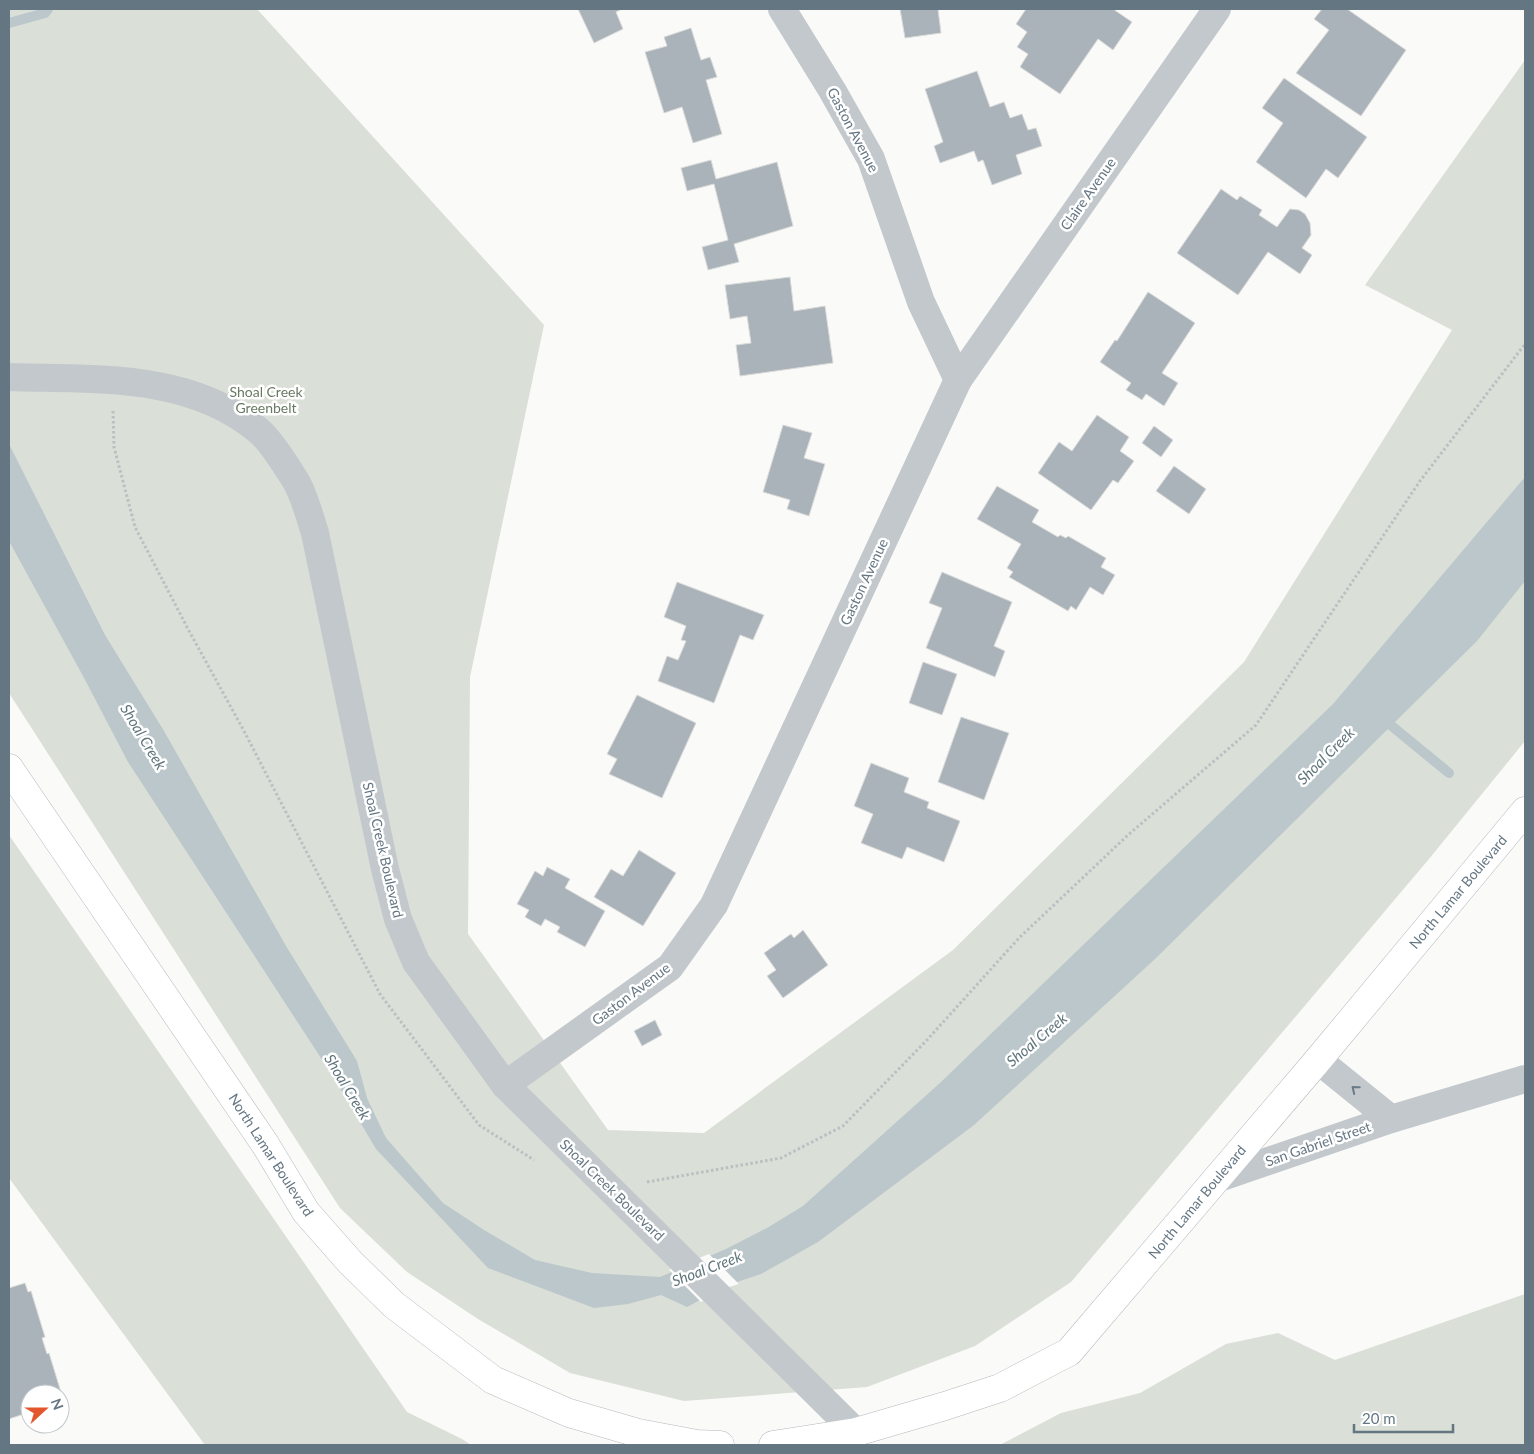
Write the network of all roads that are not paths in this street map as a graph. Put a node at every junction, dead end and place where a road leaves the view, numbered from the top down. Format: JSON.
{"nodes":[{"id":1,"x":782,"y":9,"type":"edge"},
{"id":2,"x":1217,"y":9,"type":"edge"},
{"id":3,"x":9,"y":377,"type":"edge"},
{"id":4,"x":958,"y":380,"type":"junction"},
{"id":5,"x":9,"y":768,"type":"edge"},
{"id":6,"x":1525,"y":810,"type":"edge"},
{"id":7,"x":1318,"y":1060,"type":"junction"},
{"id":8,"x":1525,"y":1080,"type":"edge"},
{"id":9,"x":505,"y":1085,"type":"junction"},
{"id":10,"x":1391,"y":1119,"type":"junction"},
{"id":11,"x":1216,"y":1179,"type":"junction"},
{"id":12,"x":856,"y":1432,"type":"junction"},
{"id":13,"x":720,"y":1445,"type":"edge"},
{"id":14,"x":773,"y":1445,"type":"edge"}],
"edges":[{"from":1,"to":4,"type":"street","name":"Gaston Avenue"},
{"from":2,"to":4,"type":"street","name":"Claire Avenue"},
{"from":3,"to":9,"type":"street","name":"Shoal Creek Boulevard"},
{"from":4,"to":9,"type":"street","name":"Gaston Avenue"},
{"from":5,"to":13,"type":"main road","name":"North Lamar Boulevard"},
{"from":6,"to":7,"type":"main road","name":"North Lamar Boulevard"},
{"from":10,"to":7,"type":"street","name":"San Gabriel Street","one_way":true},
{"from":7,"to":11,"type":"main road","name":"North Lamar Boulevard"},
{"from":8,"to":10,"type":"street","name":"San Gabriel Street"},
{"from":9,"to":12,"type":"street","name":"Shoal Creek Boulevard"},
{"from":10,"to":11,"type":"street","name":"San Gabriel Street"},
{"from":11,"to":12,"type":"main road","name":"North Lamar Boulevard"},
{"from":12,"to":14,"type":"main road","name":"North Lamar Boulevard"}]}
